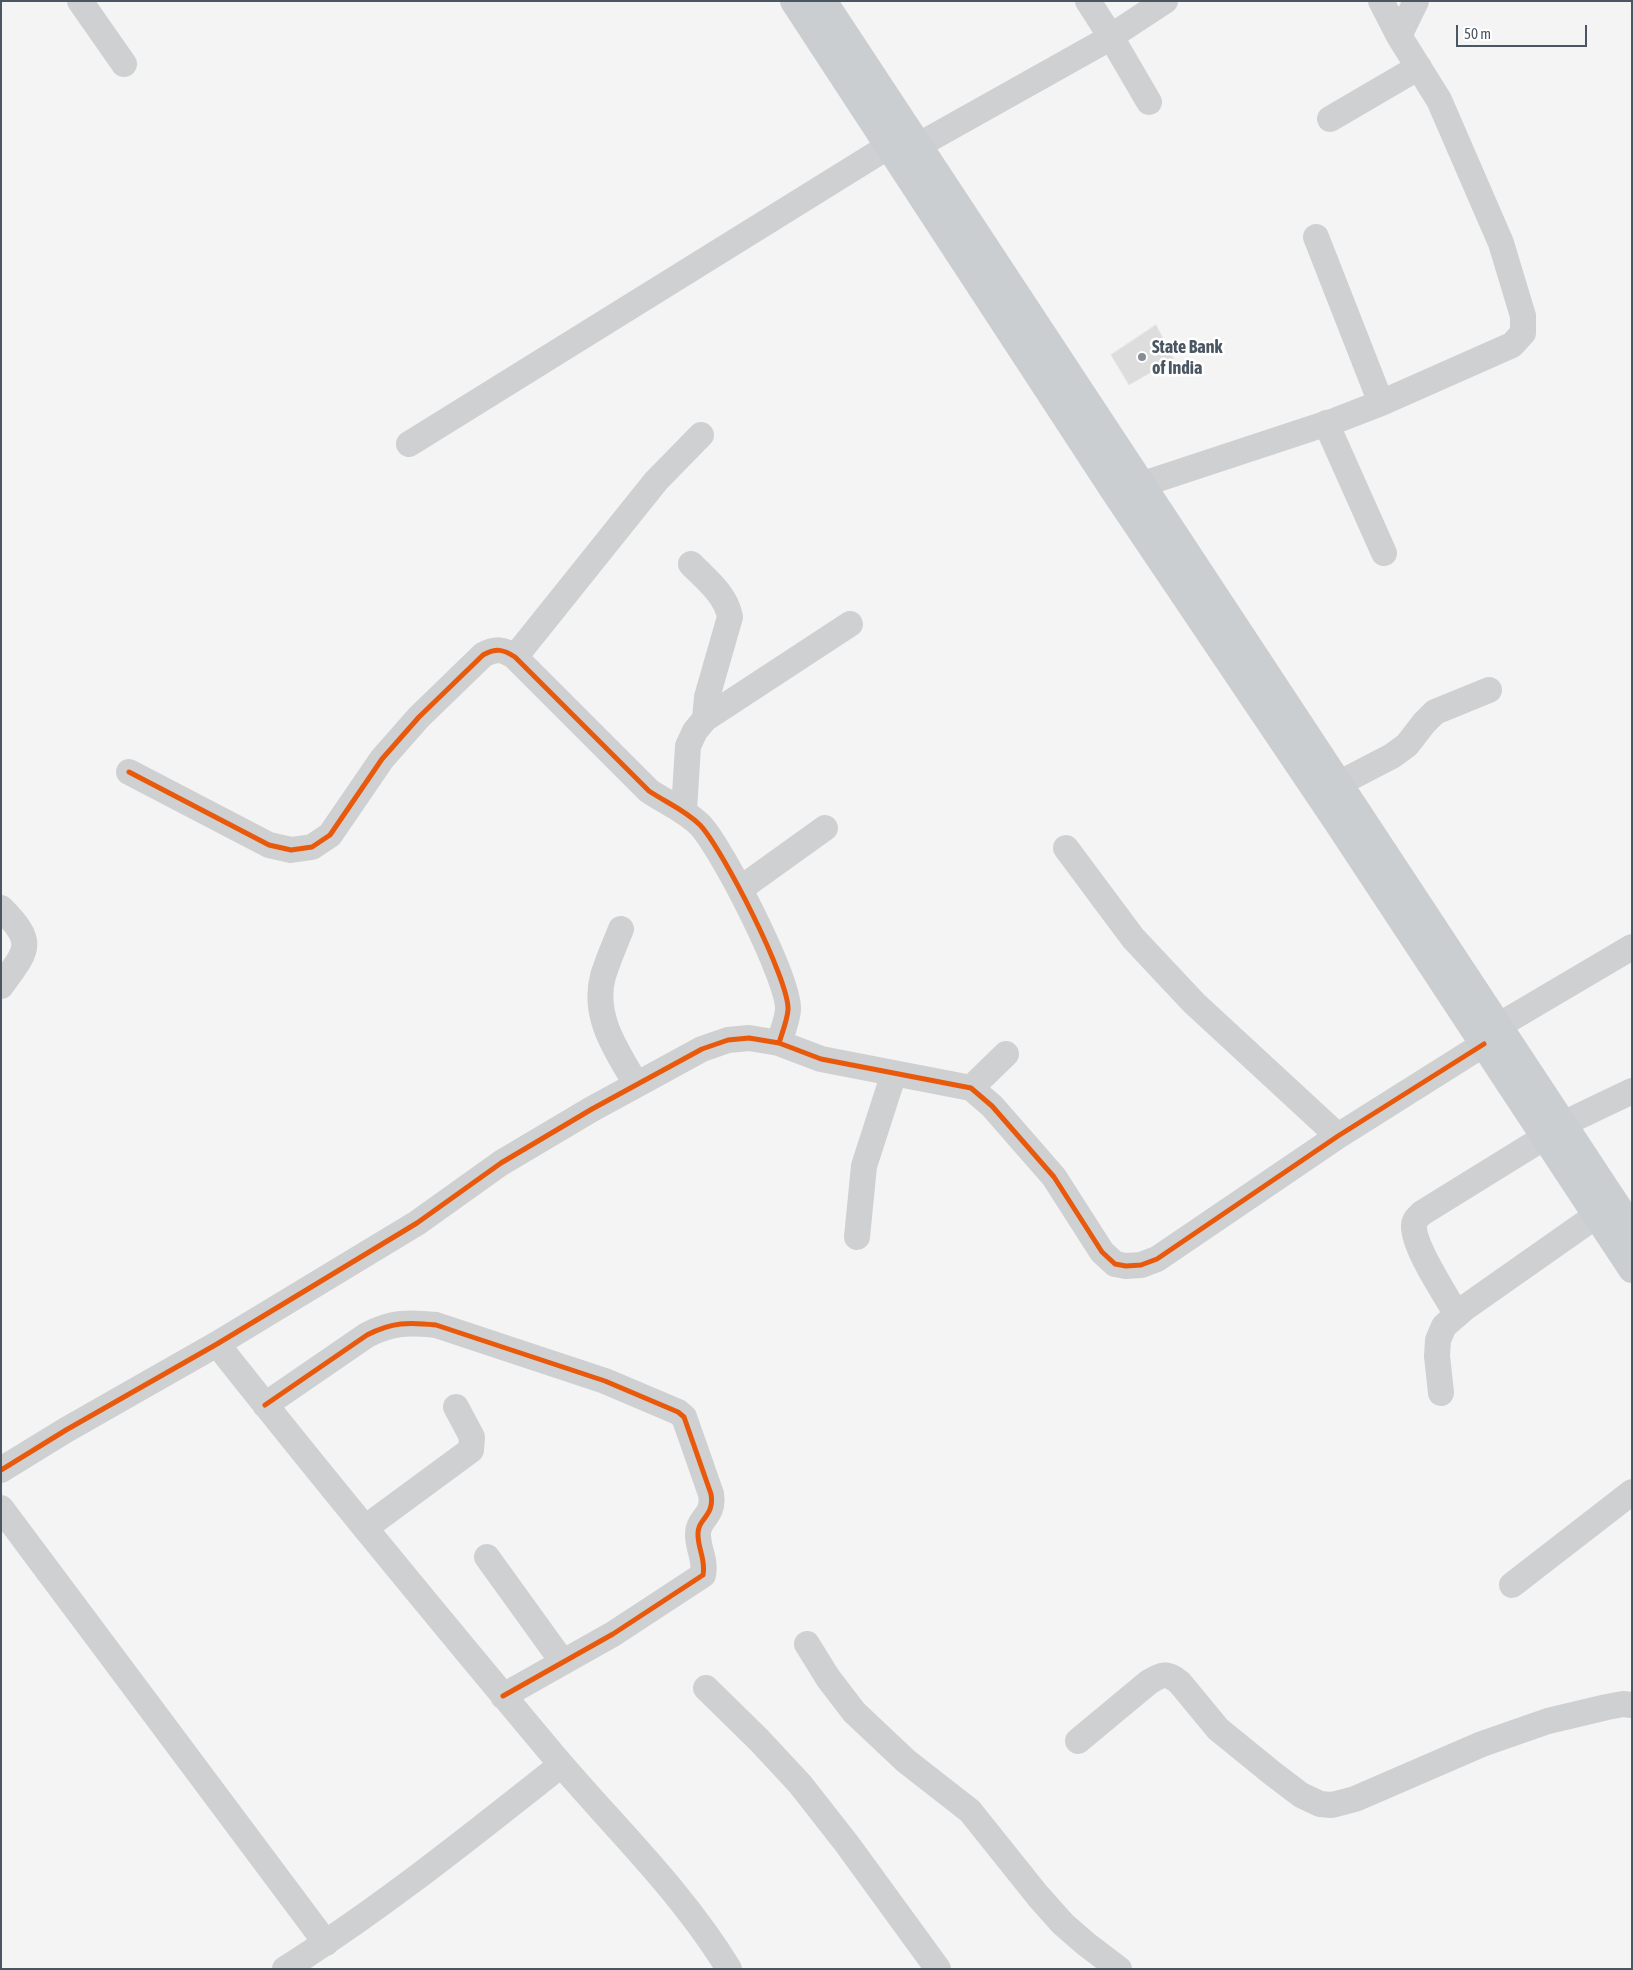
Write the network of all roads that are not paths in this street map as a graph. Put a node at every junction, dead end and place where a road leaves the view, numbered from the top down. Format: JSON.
{"nodes":[{"id":1,"x":80,"y":1,"type":"edge"},
{"id":2,"x":794,"y":1,"type":"edge"},
{"id":3,"x":823,"y":1,"type":"edge"},
{"id":4,"x":1088,"y":1,"type":"edge"},
{"id":5,"x":1165,"y":1,"type":"edge"},
{"id":6,"x":1381,"y":1,"type":"edge"},
{"id":7,"x":1416,"y":1,"type":"edge"},
{"id":8,"x":1399,"y":36,"type":"junction"},
{"id":9,"x":1111,"y":37,"type":"junction"},
{"id":10,"x":124,"y":64,"type":"dead end"},
{"id":11,"x":1419,"y":67,"type":"junction"},
{"id":12,"x":1149,"y":102,"type":"dead end"},
{"id":13,"x":1330,"y":118,"type":"dead end"},
{"id":14,"x":919,"y":145,"type":"junction"},
{"id":15,"x":889,"y":146,"type":"junction"},
{"id":16,"x":1316,"y":237,"type":"dead end"},
{"id":17,"x":1381,"y":403,"type":"junction"},
{"id":18,"x":1326,"y":423,"type":"junction"},
{"id":19,"x":701,"y":435,"type":"dead end"},
{"id":20,"x":410,"y":444,"type":"dead end"},
{"id":21,"x":1140,"y":485,"type":"junction"},
{"id":22,"x":1384,"y":553,"type":"dead end"},
{"id":23,"x":691,"y":564,"type":"dead end"},
{"id":24,"x":850,"y":624,"type":"dead end"},
{"id":25,"x":516,"y":657,"type":"junction"},
{"id":26,"x":1489,"y":690,"type":"dead end"},
{"id":27,"x":705,"y":719,"type":"junction"},
{"id":28,"x":129,"y":772,"type":"dead end"},
{"id":29,"x":1340,"y":783,"type":"junction"},
{"id":30,"x":684,"y":810,"type":"junction"},
{"id":31,"x":825,"y":828,"type":"dead end"},
{"id":32,"x":1066,"y":848,"type":"dead end"},
{"id":33,"x":740,"y":889,"type":"junction"},
{"id":34,"x":1,"y":908,"type":"edge"},
{"id":35,"x":621,"y":929,"type":"dead end"},
{"id":36,"x":1632,"y":947,"type":"edge"},
{"id":37,"x":1,"y":986,"type":"edge"},
{"id":38,"x":1491,"y":1035,"type":"junction"},
{"id":39,"x":779,"y":1043,"type":"junction"},
{"id":40,"x":1006,"y":1054,"type":"dead end"},
{"id":41,"x":894,"y":1073,"type":"junction"},
{"id":42,"x":636,"y":1084,"type":"junction"},
{"id":43,"x":971,"y":1088,"type":"junction"},
{"id":44,"x":1632,"y":1091,"type":"edge"},
{"id":45,"x":1554,"y":1130,"type":"junction"},
{"id":46,"x":1338,"y":1136,"type":"junction"},
{"id":47,"x":1597,"y":1216,"type":"junction"},
{"id":48,"x":1632,"y":1229,"type":"edge"},
{"id":49,"x":857,"y":1237,"type":"dead end"},
{"id":50,"x":1632,"y":1269,"type":"edge"},
{"id":51,"x":1457,"y":1315,"type":"junction"},
{"id":52,"x":217,"y":1344,"type":"junction"},
{"id":53,"x":1441,"y":1393,"type":"dead end"},
{"id":54,"x":265,"y":1405,"type":"junction"},
{"id":55,"x":456,"y":1407,"type":"dead end"},
{"id":56,"x":1,"y":1470,"type":"edge"},
{"id":57,"x":1632,"y":1492,"type":"edge"},
{"id":58,"x":1,"y":1508,"type":"edge"},
{"id":59,"x":365,"y":1528,"type":"junction"},
{"id":60,"x":487,"y":1558,"type":"dead end"},
{"id":61,"x":1512,"y":1585,"type":"dead end"},
{"id":62,"x":807,"y":1644,"type":"dead end"},
{"id":63,"x":562,"y":1662,"type":"junction"},
{"id":64,"x":706,"y":1688,"type":"dead end"},
{"id":65,"x":503,"y":1696,"type":"junction"},
{"id":66,"x":1632,"y":1705,"type":"edge"},
{"id":67,"x":1078,"y":1741,"type":"dead end"},
{"id":68,"x":561,"y":1765,"type":"junction"},
{"id":69,"x":326,"y":1943,"type":"junction"},
{"id":70,"x":285,"y":1969,"type":"edge"},
{"id":71,"x":729,"y":1969,"type":"edge"},
{"id":72,"x":938,"y":1969,"type":"edge"},
{"id":73,"x":1120,"y":1969,"type":"edge"}],
"edges":[{"from":1,"to":10,"type":"street"},
{"from":2,"to":15,"type":"main road"},
{"from":3,"to":14,"type":"main road"},
{"from":4,"to":9,"type":"street"},
{"from":5,"to":9,"type":"street"},
{"from":6,"to":8,"type":"street"},
{"from":7,"to":8,"type":"street"},
{"from":8,"to":11,"type":"street"},
{"from":9,"to":12,"type":"street"},
{"from":9,"to":14,"type":"street"},
{"from":11,"to":13,"type":"street"},
{"from":11,"to":17,"type":"street"},
{"from":14,"to":21,"type":"main road"},
{"from":15,"to":20,"type":"street"},
{"from":15,"to":38,"type":"main road"},
{"from":16,"to":17,"type":"street"},
{"from":17,"to":18,"type":"street"},
{"from":18,"to":21,"type":"street"},
{"from":18,"to":22,"type":"street"},
{"from":19,"to":25,"type":"street"},
{"from":21,"to":29,"type":"main road"},
{"from":23,"to":27,"type":"street"},
{"from":24,"to":27,"type":"street"},
{"from":25,"to":28,"type":"street"},
{"from":25,"to":30,"type":"street"},
{"from":26,"to":29,"type":"street"},
{"from":27,"to":30,"type":"street"},
{"from":29,"to":38,"type":"main road"},
{"from":30,"to":33,"type":"street"},
{"from":31,"to":33,"type":"street"},
{"from":32,"to":46,"type":"street"},
{"from":33,"to":39,"type":"street"},
{"from":34,"to":37,"type":"street"},
{"from":35,"to":42,"type":"street"},
{"from":36,"to":38,"type":"street"},
{"from":38,"to":45,"type":"main road"},
{"from":38,"to":46,"type":"street"},
{"from":39,"to":41,"type":"street"},
{"from":39,"to":42,"type":"street"},
{"from":40,"to":43,"type":"street"},
{"from":41,"to":43,"type":"street"},
{"from":41,"to":49,"type":"street"},
{"from":42,"to":52,"type":"street"},
{"from":43,"to":46,"type":"street"},
{"from":44,"to":45,"type":"street"},
{"from":45,"to":47,"type":"main road"},
{"from":45,"to":48,"type":"main road"},
{"from":45,"to":51,"type":"street"},
{"from":47,"to":50,"type":"main road"},
{"from":47,"to":51,"type":"street"},
{"from":51,"to":53,"type":"street"},
{"from":52,"to":54,"type":"street"},
{"from":52,"to":56,"type":"street"},
{"from":54,"to":59,"type":"street"},
{"from":54,"to":63,"type":"street"},
{"from":55,"to":59,"type":"street"},
{"from":57,"to":61,"type":"street"},
{"from":58,"to":69,"type":"street"},
{"from":59,"to":65,"type":"street"},
{"from":60,"to":63,"type":"street"},
{"from":62,"to":73,"type":"street"},
{"from":63,"to":65,"type":"street"},
{"from":64,"to":72,"type":"street"},
{"from":65,"to":68,"type":"street"},
{"from":66,"to":67,"type":"street"},
{"from":68,"to":69,"type":"street"},
{"from":68,"to":71,"type":"street"},
{"from":69,"to":70,"type":"street"}]}
